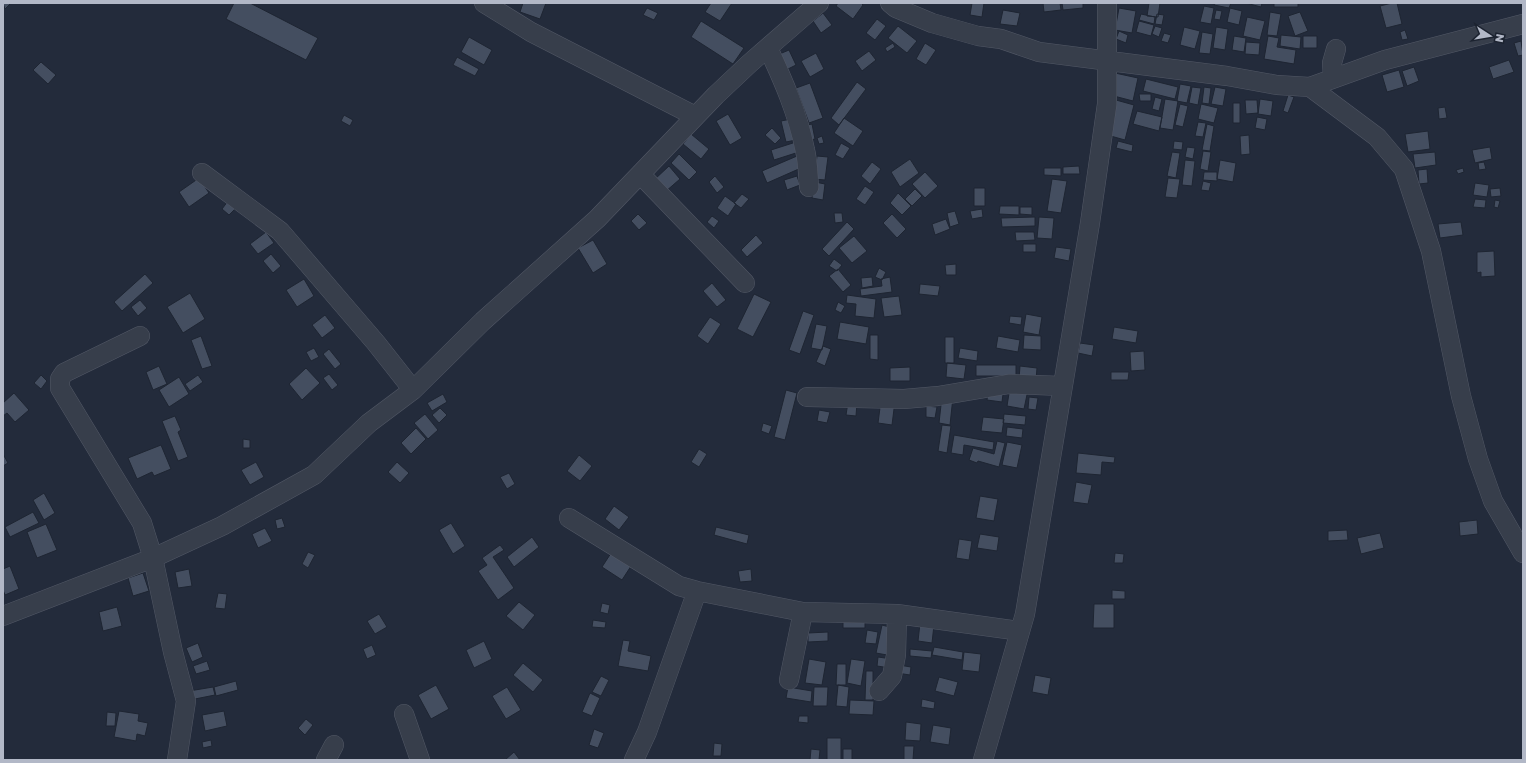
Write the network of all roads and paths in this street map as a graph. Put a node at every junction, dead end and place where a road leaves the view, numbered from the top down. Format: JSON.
{"nodes":[{"id":1,"x":484,"y":3,"type":"edge"},
{"id":2,"x":819,"y":3,"type":"edge"},
{"id":3,"x":890,"y":3,"type":"edge"},
{"id":4,"x":1107,"y":3,"type":"edge"},
{"id":5,"x":1523,"y":24,"type":"edge"},
{"id":6,"x":768,"y":48,"type":"junction"},
{"id":7,"x":1336,"y":48,"type":"dead end"},
{"id":8,"x":1106,"y":61,"type":"junction"},
{"id":9,"x":1333,"y":77,"type":"junction"},
{"id":10,"x":1310,"y":87,"type":"junction"},
{"id":11,"x":695,"y":116,"type":"junction"},
{"id":12,"x":202,"y":174,"type":"dead end"},
{"id":13,"x":641,"y":175,"type":"junction"},
{"id":14,"x":809,"y":187,"type":"dead end"},
{"id":15,"x":745,"y":283,"type":"dead end"},
{"id":16,"x":140,"y":336,"type":"dead end"},
{"id":17,"x":1062,"y":386,"type":"junction"},
{"id":18,"x":413,"y":390,"type":"junction"},
{"id":19,"x":807,"y":397,"type":"dead end"},
{"id":20,"x":569,"y":518,"type":"dead end"},
{"id":21,"x":1523,"y":553,"type":"edge"},
{"id":22,"x":154,"y":558,"type":"junction"},
{"id":23,"x":697,"y":591,"type":"junction"},
{"id":24,"x":803,"y":612,"type":"junction"},
{"id":25,"x":897,"y":614,"type":"junction"},
{"id":26,"x":3,"y":616,"type":"edge"},
{"id":27,"x":1020,"y":631,"type":"junction"},
{"id":28,"x":789,"y":680,"type":"dead end"},
{"id":29,"x":879,"y":691,"type":"dead end"},
{"id":30,"x":404,"y":714,"type":"dead end"},
{"id":31,"x":177,"y":760,"type":"edge"},
{"id":32,"x":420,"y":760,"type":"edge"},
{"id":33,"x":634,"y":760,"type":"edge"},
{"id":34,"x":983,"y":760,"type":"edge"}],
"edges":[{"from":1,"to":11,"type":"street"},
{"from":2,"to":6,"type":"street"},
{"from":3,"to":8,"type":"street"},
{"from":4,"to":8,"type":"street"},
{"from":5,"to":9,"type":"street"},
{"from":6,"to":11,"type":"street"},
{"from":6,"to":14,"type":"street"},
{"from":7,"to":9,"type":"street"},
{"from":8,"to":10,"type":"street"},
{"from":8,"to":17,"type":"street"},
{"from":9,"to":10,"type":"street"},
{"from":10,"to":21,"type":"street"},
{"from":11,"to":13,"type":"street"},
{"from":12,"to":18,"type":"street"},
{"from":13,"to":15,"type":"street"},
{"from":13,"to":18,"type":"street"},
{"from":16,"to":22,"type":"street"},
{"from":17,"to":19,"type":"street"},
{"from":17,"to":27,"type":"street"},
{"from":18,"to":22,"type":"street"},
{"from":20,"to":23,"type":"street"},
{"from":22,"to":26,"type":"street"},
{"from":22,"to":31,"type":"street"},
{"from":23,"to":24,"type":"street"},
{"from":23,"to":33,"type":"street"},
{"from":24,"to":25,"type":"street"},
{"from":24,"to":28,"type":"street"},
{"from":25,"to":27,"type":"street"},
{"from":25,"to":29,"type":"street"},
{"from":27,"to":34,"type":"street"},
{"from":30,"to":32,"type":"street"}]}
